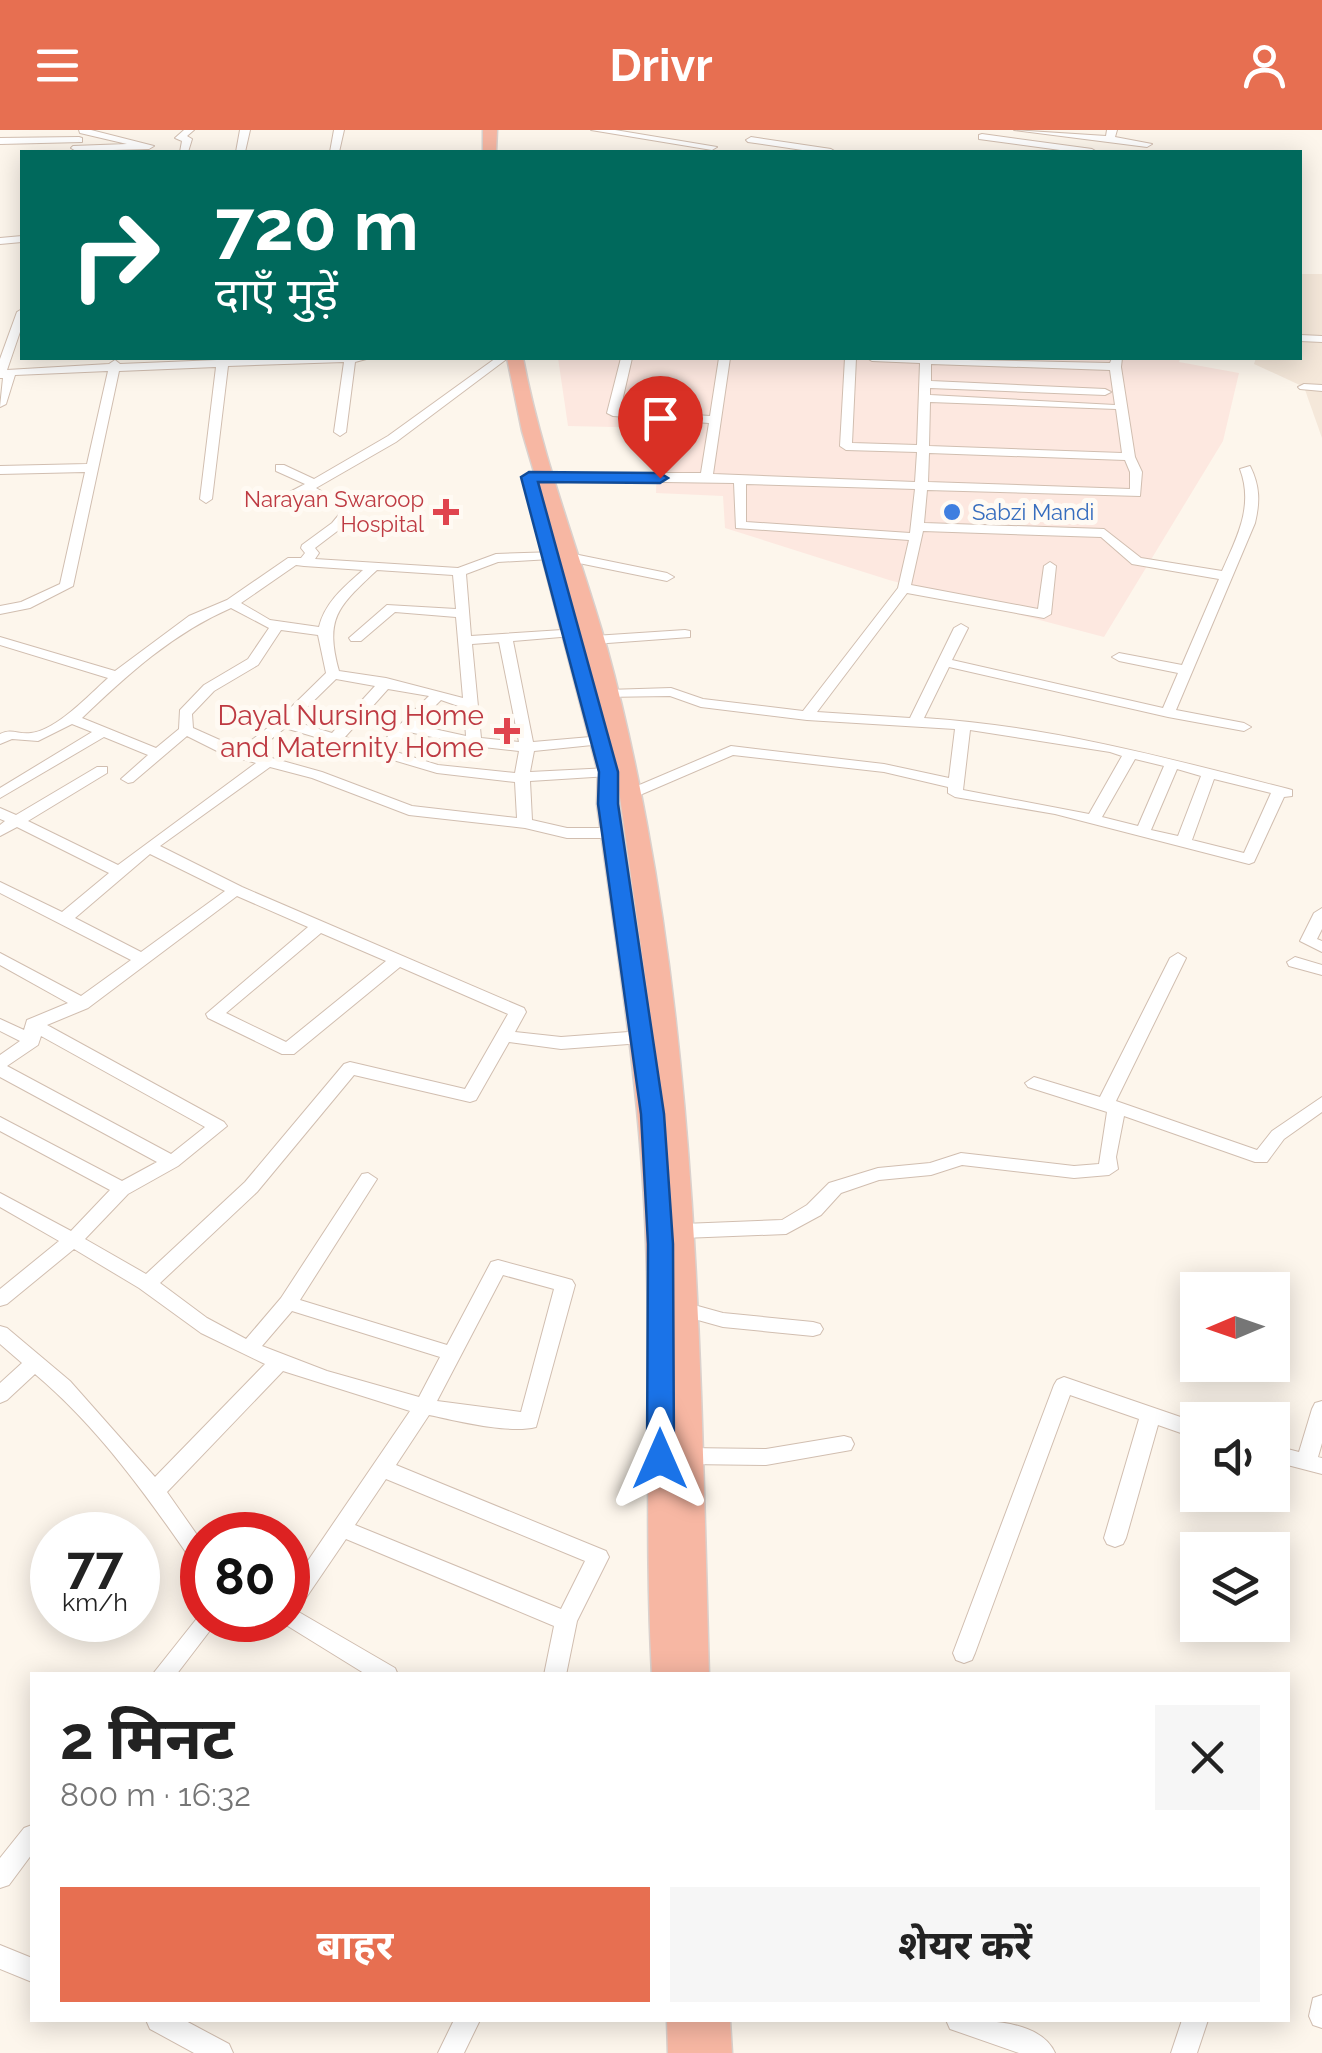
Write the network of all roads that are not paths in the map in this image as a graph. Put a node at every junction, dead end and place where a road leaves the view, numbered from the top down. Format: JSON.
{"nodes":[{"id":1,"x":189,"y":130,"type":"edge"},
{"id":2,"x":596,"y":130,"type":"edge"},
{"id":3,"x":684,"y":130,"type":"edge"},
{"id":4,"x":761,"y":130,"type":"edge"},
{"id":5,"x":1018,"y":130,"type":"edge"},
{"id":6,"x":1158,"y":130,"type":"edge"},
{"id":7,"x":984,"y":134,"type":"edge"},
{"id":8,"x":726,"y":135,"type":"dead end"},
{"id":9,"x":1111,"y":135,"type":"edge"},
{"id":10,"x":79,"y":140,"type":"edge"},
{"id":11,"x":412,"y":140,"type":"dead end"},
{"id":12,"x":752,"y":140,"type":"junction"},
{"id":13,"x":0,"y":141,"type":"edge"},
{"id":14,"x":671,"y":141,"type":"junction"},
{"id":15,"x":1144,"y":148,"type":"edge"},
{"id":16,"x":184,"y":150,"type":"edge"},
{"id":17,"x":411,"y":150,"type":"edge"},
{"id":18,"x":709,"y":150,"type":"edge"},
{"id":19,"x":741,"y":150,"type":"edge"},
{"id":20,"x":817,"y":150,"type":"edge"},
{"id":21,"x":1080,"y":150,"type":"edge"},
{"id":22,"x":20,"y":320,"type":"edge"},
{"id":23,"x":18,"y":327,"type":"junction"},
{"id":24,"x":0,"y":328,"type":"edge"},
{"id":25,"x":136,"y":360,"type":"edge"},
{"id":26,"x":205,"y":360,"type":"edge"},
{"id":27,"x":223,"y":360,"type":"edge"},
{"id":28,"x":350,"y":360,"type":"edge"},
{"id":29,"x":499,"y":360,"type":"edge"},
{"id":30,"x":502,"y":360,"type":"edge"},
{"id":31,"x":515,"y":360,"type":"edge"},
{"id":32,"x":626,"y":360,"type":"edge"},
{"id":33,"x":725,"y":360,"type":"edge"},
{"id":34,"x":850,"y":360,"type":"edge"},
{"id":35,"x":926,"y":360,"type":"edge"},
{"id":36,"x":1021,"y":360,"type":"edge"},
{"id":37,"x":1116,"y":362,"type":"edge"},
{"id":38,"x":115,"y":365,"type":"junction"},
{"id":39,"x":1,"y":371,"type":"edge"},
{"id":40,"x":1304,"y":387,"type":"dead end"},
{"id":41,"x":1322,"y":388,"type":"edge"},
{"id":42,"x":926,"y":391,"type":"junction"},
{"id":43,"x":1105,"y":392,"type":"dead end"},
{"id":44,"x":0,"y":404,"type":"edge"},
{"id":45,"x":1111,"y":407,"type":"dead end"},
{"id":46,"x":716,"y":420,"type":"junction"},
{"id":47,"x":340,"y":432,"type":"dead end"},
{"id":48,"x":921,"y":450,"type":"junction"},
{"id":49,"x":1129,"y":457,"type":"junction"},
{"id":50,"x":92,"y":468,"type":"junction"},
{"id":51,"x":280,"y":468,"type":"dead end"},
{"id":52,"x":1246,"y":469,"type":"dead end"},
{"id":53,"x":0,"y":470,"type":"edge"},
{"id":54,"x":537,"y":477,"type":"junction"},
{"id":55,"x":706,"y":477,"type":"junction"},
{"id":56,"x":744,"y":480,"type":"dead end"},
{"id":57,"x":919,"y":484,"type":"junction"},
{"id":58,"x":311,"y":486,"type":"junction"},
{"id":59,"x":206,"y":499,"type":"dead end"},
{"id":60,"x":271,"y":507,"type":"dead end"},
{"id":61,"x":916,"y":532,"type":"junction"},
{"id":62,"x":560,"y":556,"type":"junction"},
{"id":63,"x":304,"y":562,"type":"junction"},
{"id":64,"x":373,"y":566,"type":"junction"},
{"id":65,"x":1050,"y":566,"type":"dead end"},
{"id":66,"x":459,"y":572,"type":"junction"},
{"id":67,"x":667,"y":576,"type":"dead end"},
{"id":68,"x":1227,"y":576,"type":"junction"},
{"id":69,"x":904,"y":588,"type":"junction"},
{"id":70,"x":232,"y":603,"type":"junction"},
{"id":71,"x":0,"y":610,"type":"edge"},
{"id":72,"x":463,"y":614,"type":"junction"},
{"id":73,"x":277,"y":626,"type":"junction"},
{"id":74,"x":961,"y":628,"type":"dead end"},
{"id":75,"x":322,"y":632,"type":"junction"},
{"id":76,"x":685,"y":634,"type":"dead end"},
{"id":77,"x":505,"y":636,"type":"junction"},
{"id":78,"x":584,"y":636,"type":"junction"},
{"id":79,"x":356,"y":638,"type":"dead end"},
{"id":80,"x":0,"y":641,"type":"edge"},
{"id":81,"x":465,"y":641,"type":"junction"},
{"id":82,"x":1119,"y":657,"type":"dead end"},
{"id":83,"x":945,"y":662,"type":"junction"},
{"id":84,"x":1186,"y":670,"type":"junction"},
{"id":85,"x":334,"y":674,"type":"junction"},
{"id":86,"x":117,"y":676,"type":"junction"},
{"id":87,"x":386,"y":682,"type":"junction"},
{"id":88,"x":439,"y":694,"type":"junction"},
{"id":89,"x":607,"y":694,"type":"junction"},
{"id":90,"x":471,"y":706,"type":"junction"},
{"id":91,"x":1168,"y":713,"type":"junction"},
{"id":92,"x":807,"y":716,"type":"junction"},
{"id":93,"x":72,"y":718,"type":"junction"},
{"id":94,"x":916,"y":722,"type":"junction"},
{"id":95,"x":283,"y":723,"type":"junction"},
{"id":96,"x":963,"y":725,"type":"junction"},
{"id":97,"x":406,"y":727,"type":"junction"},
{"id":98,"x":1244,"y":728,"type":"dead end"},
{"id":99,"x":186,"y":730,"type":"junction"},
{"id":100,"x":103,"y":732,"type":"junction"},
{"id":101,"x":0,"y":740,"type":"edge"},
{"id":102,"x":334,"y":740,"type":"junction"},
{"id":103,"x":602,"y":740,"type":"junction"},
{"id":104,"x":474,"y":742,"type":"junction"},
{"id":105,"x":527,"y":746,"type":"junction"},
{"id":106,"x":156,"y":753,"type":"junction"},
{"id":107,"x":379,"y":753,"type":"junction"},
{"id":108,"x":1131,"y":753,"type":"junction"},
{"id":109,"x":242,"y":755,"type":"junction"},
{"id":110,"x":265,"y":763,"type":"junction"},
{"id":111,"x":1172,"y":764,"type":"junction"},
{"id":112,"x":102,"y":770,"type":"dead end"},
{"id":113,"x":608,"y":772,"type":"junction"},
{"id":114,"x":1209,"y":773,"type":"junction"},
{"id":115,"x":522,"y":776,"type":"junction"},
{"id":116,"x":128,"y":779,"type":"dead end"},
{"id":117,"x":956,"y":784,"type":"junction"},
{"id":118,"x":0,"y":794,"type":"edge"},
{"id":119,"x":628,"y":795,"type":"junction"},
{"id":120,"x":0,"y":813,"type":"edge"},
{"id":121,"x":17,"y":820,"type":"junction"},
{"id":122,"x":1092,"y":820,"type":"junction"},
{"id":123,"x":525,"y":823,"type":"junction"},
{"id":124,"x":0,"y":831,"type":"edge"},
{"id":125,"x":615,"y":833,"type":"junction"},
{"id":126,"x":1142,"y":834,"type":"junction"},
{"id":127,"x":1183,"y":843,"type":"junction"},
{"id":128,"x":149,"y":847,"type":"junction"},
{"id":129,"x":120,"y":872,"type":"junction"},
{"id":130,"x":0,"y":887,"type":"edge"},
{"id":131,"x":236,"y":890,"type":"junction"},
{"id":132,"x":1322,"y":912,"type":"edge"},
{"id":133,"x":63,"y":920,"type":"junction"},
{"id":134,"x":321,"y":925,"type":"junction"},
{"id":135,"x":0,"y":958,"type":"edge"},
{"id":136,"x":1178,"y":958,"type":"dead end"},
{"id":137,"x":399,"y":959,"type":"junction"},
{"id":138,"x":142,"y":960,"type":"junction"},
{"id":139,"x":1314,"y":960,"type":"edge"},
{"id":140,"x":82,"y":1004,"type":"junction"},
{"id":141,"x":0,"y":1024,"type":"edge"},
{"id":142,"x":32,"y":1033,"type":"junction"},
{"id":143,"x":502,"y":1036,"type":"junction"},
{"id":144,"x":642,"y":1037,"type":"junction"},
{"id":145,"x":0,"y":1066,"type":"edge"},
{"id":146,"x":1034,"y":1083,"type":"dead end"},
{"id":147,"x":1322,"y":1104,"type":"edge"},
{"id":148,"x":1110,"y":1108,"type":"junction"},
{"id":149,"x":0,"y":1123,"type":"edge"},
{"id":150,"x":172,"y":1162,"type":"junction"},
{"id":151,"x":368,"y":1178,"type":"dead end"},
{"id":152,"x":122,"y":1188,"type":"junction"},
{"id":153,"x":0,"y":1198,"type":"edge"},
{"id":154,"x":683,"y":1231,"type":"junction"},
{"id":155,"x":72,"y":1242,"type":"junction"},
{"id":156,"x":148,"y":1284,"type":"junction"},
{"id":157,"x":0,"y":1299,"type":"edge"},
{"id":158,"x":288,"y":1303,"type":"junction"},
{"id":159,"x":687,"y":1310,"type":"junction"},
{"id":160,"x":813,"y":1329,"type":"dead end"},
{"id":161,"x":0,"y":1333,"type":"edge"},
{"id":162,"x":250,"y":1347,"type":"junction"},
{"id":163,"x":450,"y":1353,"type":"junction"},
{"id":164,"x":280,"y":1360,"type":"junction"},
{"id":165,"x":34,"y":1363,"type":"junction"},
{"id":166,"x":0,"y":1395,"type":"edge"},
{"id":167,"x":424,"y":1406,"type":"junction"},
{"id":168,"x":1322,"y":1409,"type":"edge"},
{"id":169,"x":1150,"y":1417,"type":"junction"},
{"id":170,"x":1180,"y":1426,"type":"edge"},
{"id":171,"x":844,"y":1444,"type":"dead end"},
{"id":172,"x":687,"y":1456,"type":"junction"},
{"id":173,"x":1314,"y":1464,"type":"edge"},
{"id":174,"x":382,"y":1468,"type":"junction"},
{"id":175,"x":155,"y":1491,"type":"junction"},
{"id":176,"x":180,"y":1527,"type":"edge"},
{"id":177,"x":341,"y":1528,"type":"junction"},
{"id":178,"x":1115,"y":1538,"type":"dead end"},
{"id":179,"x":310,"y":1574,"type":"edge"},
{"id":180,"x":566,"y":1621,"type":"junction"},
{"id":181,"x":310,"y":1629,"type":"edge"},
{"id":182,"x":189,"y":1642,"type":"edge"},
{"id":183,"x":964,"y":1653,"type":"dead end"},
{"id":184,"x":165,"y":1672,"type":"edge"},
{"id":185,"x":382,"y":1672,"type":"edge"},
{"id":186,"x":556,"y":1672,"type":"edge"},
{"id":187,"x":668,"y":1672,"type":"edge"},
{"id":188,"x":693,"y":1672,"type":"edge"},
{"id":189,"x":30,"y":1838,"type":"edge"},
{"id":190,"x":0,"y":1876,"type":"edge"},
{"id":191,"x":0,"y":1957,"type":"edge"},
{"id":192,"x":30,"y":1969,"type":"edge"},
{"id":193,"x":1322,"y":2006,"type":"edge"},
{"id":194,"x":1322,"y":2016,"type":"edge"},
{"id":195,"x":162,"y":2022,"type":"edge"},
{"id":196,"x":465,"y":2022,"type":"edge"},
{"id":197,"x":684,"y":2022,"type":"edge"},
{"id":198,"x":712,"y":2022,"type":"edge"},
{"id":199,"x":1194,"y":2022,"type":"edge"},
{"id":200,"x":975,"y":2023,"type":"edge"},
{"id":201,"x":193,"y":2046,"type":"edge"},
{"id":202,"x":220,"y":2053,"type":"edge"},
{"id":203,"x":451,"y":2053,"type":"edge"},
{"id":204,"x":686,"y":2053,"type":"edge"},
{"id":205,"x":714,"y":2053,"type":"edge"},
{"id":206,"x":1042,"y":2053,"type":"edge"},
{"id":207,"x":1184,"y":2053,"type":"edge"}],
"edges":[{"from":1,"to":16,"type":"street"},
{"from":2,"to":14,"type":"street"},
{"from":3,"to":14,"type":"street"},
{"from":4,"to":12,"type":"street"},
{"from":5,"to":9,"type":"street"},
{"from":6,"to":15,"type":"street"},
{"from":7,"to":21,"type":"street"},
{"from":8,"to":18,"type":"street"},
{"from":9,"to":15,"type":"street"},
{"from":10,"to":10,"type":"street"},
{"from":10,"to":13,"type":"street"},
{"from":11,"to":17,"type":"street"},
{"from":12,"to":19,"type":"street"},
{"from":12,"to":20,"type":"street"},
{"from":14,"to":18,"type":"street"},
{"from":22,"to":23,"type":"street"},
{"from":23,"to":24,"type":"street"},
{"from":23,"to":39,"type":"street"},
{"from":25,"to":38,"type":"street"},
{"from":26,"to":38,"type":"street"},
{"from":27,"to":59,"type":"street"},
{"from":28,"to":47,"type":"street"},
{"from":29,"to":58,"type":"street"},
{"from":30,"to":54,"type":"highway"},
{"from":31,"to":54,"type":"highway"},
{"from":32,"to":46,"type":"street"},
{"from":33,"to":46,"type":"street"},
{"from":34,"to":48,"type":"street"},
{"from":35,"to":42,"type":"street"},
{"from":36,"to":37,"type":"street"},
{"from":37,"to":49,"type":"street"},
{"from":38,"to":39,"type":"street"},
{"from":38,"to":44,"type":"street"},
{"from":38,"to":50,"type":"street"},
{"from":40,"to":41,"type":"street"},
{"from":42,"to":43,"type":"street"},
{"from":42,"to":45,"type":"street"},
{"from":42,"to":48,"type":"street"},
{"from":46,"to":55,"type":"street"},
{"from":48,"to":49,"type":"street"},
{"from":48,"to":57,"type":"street"},
{"from":49,"to":57,"type":"street"},
{"from":50,"to":53,"type":"street"},
{"from":50,"to":71,"type":"street"},
{"from":51,"to":58,"type":"street"},
{"from":52,"to":68,"type":"street"},
{"from":54,"to":55,"type":"street"},
{"from":54,"to":62,"type":"highway"},
{"from":55,"to":61,"type":"street"},
{"from":56,"to":57,"type":"street"},
{"from":57,"to":61,"type":"street"},
{"from":58,"to":60,"type":"street"},
{"from":58,"to":63,"type":"street"},
{"from":61,"to":68,"type":"street"},
{"from":61,"to":69,"type":"street"},
{"from":62,"to":66,"type":"street"},
{"from":62,"to":67,"type":"street"},
{"from":62,"to":78,"type":"highway"},
{"from":63,"to":64,"type":"street"},
{"from":63,"to":70,"type":"street"},
{"from":64,"to":66,"type":"street"},
{"from":64,"to":75,"type":"street"},
{"from":65,"to":69,"type":"street"},
{"from":66,"to":72,"type":"street"},
{"from":68,"to":84,"type":"street"},
{"from":69,"to":92,"type":"street"},
{"from":70,"to":73,"type":"street"},
{"from":70,"to":86,"type":"street"},
{"from":72,"to":79,"type":"street"},
{"from":72,"to":81,"type":"street"},
{"from":73,"to":75,"type":"street"},
{"from":73,"to":99,"type":"street"},
{"from":74,"to":83,"type":"street"},
{"from":75,"to":85,"type":"street"},
{"from":76,"to":78,"type":"street"},
{"from":77,"to":78,"type":"street"},
{"from":77,"to":81,"type":"street"},
{"from":77,"to":105,"type":"street"},
{"from":78,"to":89,"type":"highway"},
{"from":78,"to":103,"type":"highway"},
{"from":80,"to":86,"type":"street"},
{"from":81,"to":90,"type":"street"},
{"from":82,"to":84,"type":"street"},
{"from":83,"to":91,"type":"street"},
{"from":83,"to":94,"type":"street"},
{"from":84,"to":91,"type":"street"},
{"from":85,"to":87,"type":"street"},
{"from":85,"to":95,"type":"street"},
{"from":86,"to":93,"type":"street"},
{"from":87,"to":88,"type":"street"},
{"from":87,"to":102,"type":"street"},
{"from":88,"to":90,"type":"street"},
{"from":88,"to":97,"type":"street"},
{"from":89,"to":92,"type":"street"},
{"from":89,"to":119,"type":"highway"},
{"from":90,"to":104,"type":"street"},
{"from":91,"to":98,"type":"street"},
{"from":92,"to":94,"type":"street"},
{"from":93,"to":100,"type":"street"},
{"from":93,"to":101,"type":"street"},
{"from":94,"to":96,"type":"street"},
{"from":95,"to":102,"type":"street"},
{"from":95,"to":109,"type":"street"},
{"from":96,"to":108,"type":"street"},
{"from":96,"to":117,"type":"street"},
{"from":97,"to":104,"type":"street"},
{"from":97,"to":107,"type":"street"},
{"from":99,"to":106,"type":"street"},
{"from":99,"to":109,"type":"street"},
{"from":100,"to":106,"type":"street"},
{"from":100,"to":118,"type":"street"},
{"from":102,"to":107,"type":"street"},
{"from":103,"to":105,"type":"street"},
{"from":103,"to":113,"type":"highway"},
{"from":104,"to":105,"type":"street"},
{"from":105,"to":115,"type":"street"},
{"from":106,"to":116,"type":"street"},
{"from":107,"to":115,"type":"street"},
{"from":108,"to":111,"type":"street"},
{"from":108,"to":122,"type":"street"},
{"from":109,"to":110,"type":"street"},
{"from":110,"to":123,"type":"street"},
{"from":110,"to":128,"type":"street"},
{"from":111,"to":114,"type":"street"},
{"from":111,"to":126,"type":"street"},
{"from":112,"to":121,"type":"street"},
{"from":113,"to":115,"type":"street"},
{"from":113,"to":125,"type":"highway"},
{"from":114,"to":127,"type":"street"},
{"from":114,"to":127,"type":"street"},
{"from":115,"to":123,"type":"street"},
{"from":117,"to":119,"type":"street"},
{"from":117,"to":122,"type":"street"},
{"from":119,"to":154,"type":"highway"},
{"from":120,"to":121,"type":"street"},
{"from":121,"to":124,"type":"street"},
{"from":121,"to":129,"type":"street"},
{"from":122,"to":126,"type":"street"},
{"from":123,"to":125,"type":"street"},
{"from":125,"to":144,"type":"highway"},
{"from":126,"to":127,"type":"street"},
{"from":128,"to":129,"type":"street"},
{"from":128,"to":131,"type":"street"},
{"from":129,"to":133,"type":"street"},
{"from":130,"to":133,"type":"street"},
{"from":131,"to":134,"type":"street"},
{"from":131,"to":138,"type":"street"},
{"from":132,"to":139,"type":"street"},
{"from":133,"to":138,"type":"street"},
{"from":134,"to":137,"type":"street"},
{"from":134,"to":137,"type":"street"},
{"from":135,"to":140,"type":"street"},
{"from":136,"to":148,"type":"street"},
{"from":137,"to":143,"type":"street"},
{"from":138,"to":140,"type":"street"},
{"from":140,"to":142,"type":"street"},
{"from":141,"to":142,"type":"street"},
{"from":142,"to":145,"type":"street"},
{"from":142,"to":150,"type":"street"},
{"from":143,"to":144,"type":"street"},
{"from":143,"to":156,"type":"street"},
{"from":144,"to":187,"type":"highway"},
{"from":145,"to":150,"type":"street"},
{"from":146,"to":148,"type":"street"},
{"from":147,"to":148,"type":"street"},
{"from":148,"to":154,"type":"street"},
{"from":149,"to":152,"type":"street"},
{"from":150,"to":152,"type":"street"},
{"from":151,"to":158,"type":"street"},
{"from":152,"to":155,"type":"street"},
{"from":153,"to":155,"type":"street"},
{"from":154,"to":159,"type":"highway"},
{"from":155,"to":156,"type":"street"},
{"from":155,"to":157,"type":"street"},
{"from":156,"to":162,"type":"street"},
{"from":158,"to":162,"type":"street"},
{"from":158,"to":163,"type":"street"},
{"from":159,"to":160,"type":"street"},
{"from":159,"to":172,"type":"highway"},
{"from":161,"to":165,"type":"street"},
{"from":162,"to":164,"type":"street"},
{"from":163,"to":167,"type":"street"},
{"from":163,"to":167,"type":"street"},
{"from":164,"to":167,"type":"street"},
{"from":164,"to":175,"type":"street"},
{"from":165,"to":166,"type":"street"},
{"from":165,"to":175,"type":"street"},
{"from":167,"to":174,"type":"street"},
{"from":168,"to":173,"type":"street"},
{"from":169,"to":170,"type":"street"},
{"from":169,"to":178,"type":"street"},
{"from":169,"to":183,"type":"street"},
{"from":171,"to":172,"type":"street"},
{"from":172,"to":188,"type":"highway"},
{"from":174,"to":177,"type":"street"},
{"from":174,"to":180,"type":"street"},
{"from":175,"to":176,"type":"street"},
{"from":177,"to":179,"type":"street"},
{"from":177,"to":180,"type":"street"},
{"from":180,"to":186,"type":"street"},
{"from":181,"to":185,"type":"street"},
{"from":182,"to":184,"type":"street"},
{"from":189,"to":190,"type":"street"},
{"from":191,"to":192,"type":"street"},
{"from":193,"to":194,"type":"street"},
{"from":195,"to":201,"type":"street"},
{"from":196,"to":203,"type":"street"},
{"from":197,"to":204,"type":"highway"},
{"from":198,"to":205,"type":"highway"},
{"from":199,"to":207,"type":"street"},
{"from":200,"to":206,"type":"street"},
{"from":201,"to":202,"type":"street"}]}
